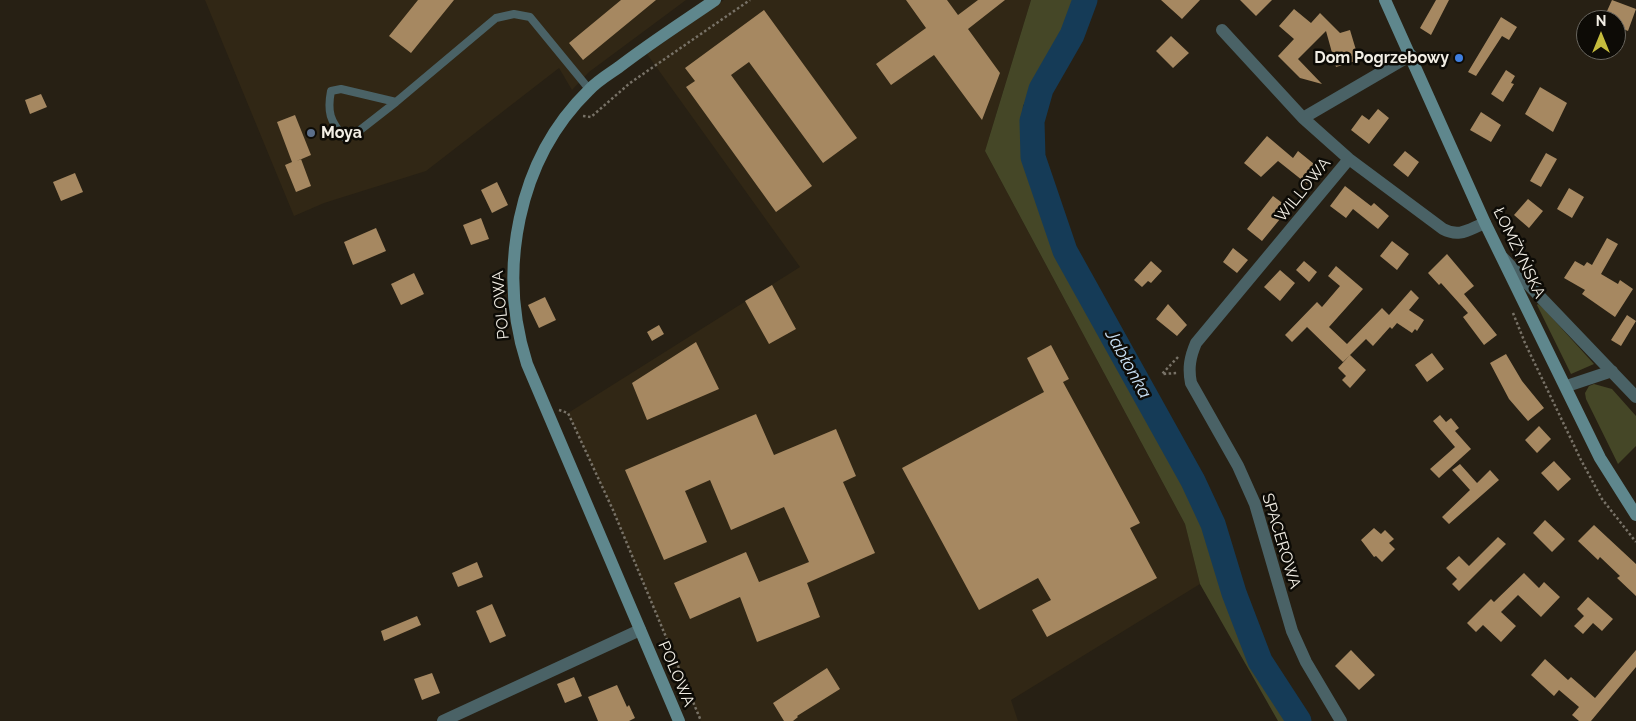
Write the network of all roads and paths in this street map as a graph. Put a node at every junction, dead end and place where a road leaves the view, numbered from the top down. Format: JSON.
{"nodes":[{"id":1,"x":715,"y":0,"type":"edge"},
{"id":2,"x":750,"y":0,"type":"edge"},
{"id":3,"x":1385,"y":0,"type":"edge"},
{"id":4,"x":1222,"y":30,"type":"dead end"},
{"id":5,"x":1411,"y":55,"type":"junction"},
{"id":6,"x":589,"y":89,"type":"junction"},
{"id":7,"x":396,"y":102,"type":"junction"},
{"id":8,"x":572,"y":108,"type":"junction"},
{"id":9,"x":1303,"y":118,"type":"junction"},
{"id":10,"x":1349,"y":159,"type":"junction"},
{"id":11,"x":1486,"y":223,"type":"junction"},
{"id":12,"x":1502,"y":256,"type":"junction"},
{"id":13,"x":1178,"y":356,"type":"dead end"},
{"id":14,"x":1612,"y":371,"type":"junction"},
{"id":15,"x":1185,"y":373,"type":"junction"},
{"id":16,"x":1567,"y":386,"type":"junction"},
{"id":17,"x":1636,"y":397,"type":"edge"},
{"id":18,"x":556,"y":409,"type":"dead end"},
{"id":19,"x":1636,"y":515,"type":"edge"},
{"id":20,"x":640,"y":630,"type":"junction"},
{"id":21,"x":442,"y":721,"type":"edge"},
{"id":22,"x":679,"y":721,"type":"edge"},
{"id":23,"x":701,"y":721,"type":"edge"},
{"id":24,"x":1341,"y":721,"type":"edge"}],
"edges":[{"from":1,"to":6,"type":"street","name":"POLOWA"},
{"from":2,"to":8,"type":"path"},
{"from":3,"to":5,"type":"street","name":"ŁOMŻYŃSKA"},
{"from":4,"to":9,"type":"street"},
{"from":5,"to":9,"type":"street"},
{"from":5,"to":11,"type":"street","name":"ŁOMŻYŃSKA"},
{"from":6,"to":7,"type":"lane"},
{"from":6,"to":8,"type":"street","name":"POLOWA"},
{"from":7,"to":7,"type":"lane"},
{"from":8,"to":20,"type":"street","name":"POLOWA"},
{"from":9,"to":10,"type":"street"},
{"from":10,"to":11,"type":"street","name":"WILLOWA"},
{"from":10,"to":15,"type":"street","name":"WILLOWA"},
{"from":11,"to":12,"type":"street","name":"ŁOMŻYŃSKA"},
{"from":12,"to":14,"type":"street"},
{"from":12,"to":16,"type":"street","name":"ŁOMŻYŃSKA"},
{"from":13,"to":15,"type":"path"},
{"from":14,"to":16,"type":"street"},
{"from":14,"to":17,"type":"street"},
{"from":15,"to":24,"type":"street","name":"SPACEROWA"},
{"from":16,"to":19,"type":"street","name":"ŁOMŻYŃSKA"},
{"from":18,"to":23,"type":"path"},
{"from":20,"to":21,"type":"street"},
{"from":20,"to":22,"type":"street","name":"POLOWA"}]}
